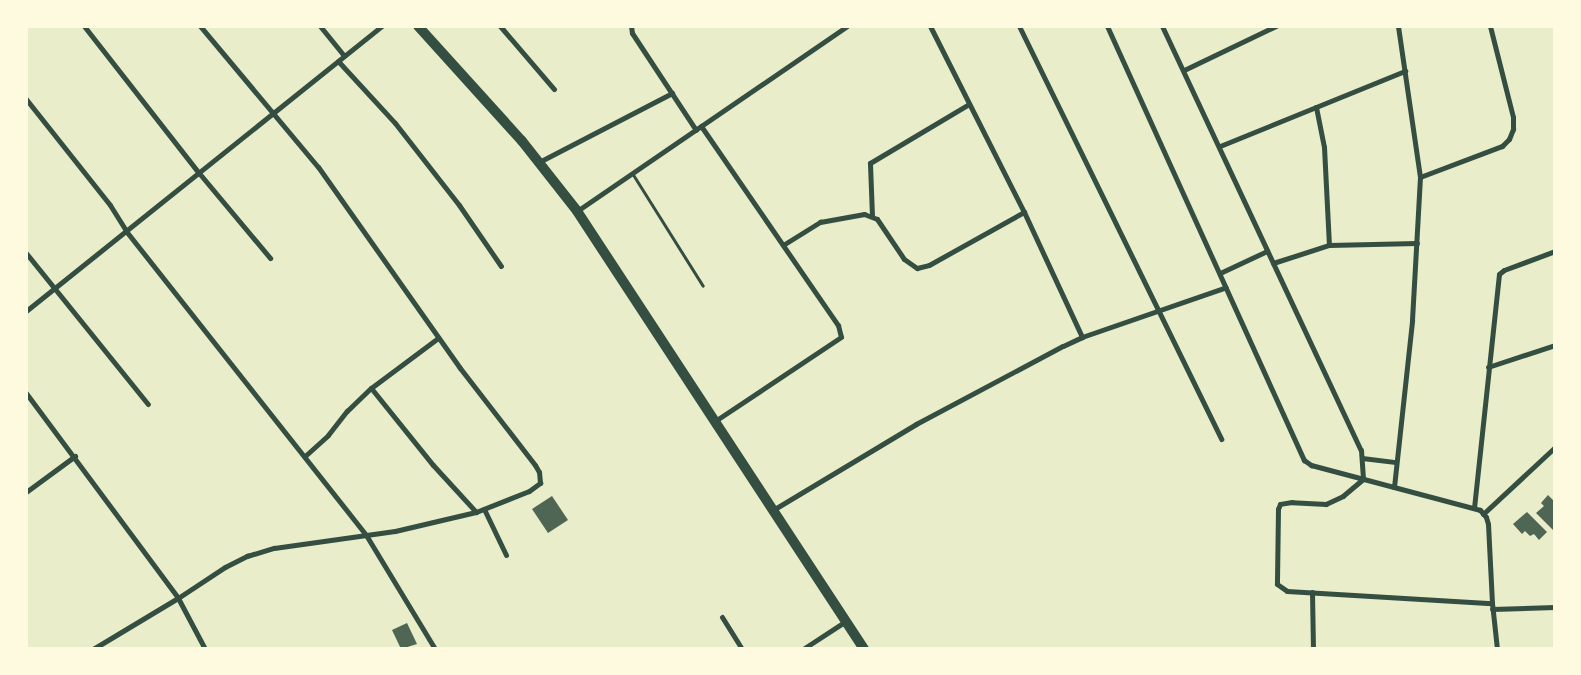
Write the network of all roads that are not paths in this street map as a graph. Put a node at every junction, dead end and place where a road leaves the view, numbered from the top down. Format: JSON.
{"nodes":[{"id":1,"x":84,"y":26,"type":"edge"},
{"id":2,"x":200,"y":26,"type":"edge"},
{"id":3,"x":320,"y":26,"type":"edge"},
{"id":4,"x":382,"y":26,"type":"edge"},
{"id":5,"x":418,"y":26,"type":"edge"},
{"id":6,"x":500,"y":26,"type":"edge"},
{"id":7,"x":630,"y":26,"type":"edge"},
{"id":8,"x":847,"y":26,"type":"edge"},
{"id":9,"x":930,"y":26,"type":"edge"},
{"id":10,"x":1019,"y":26,"type":"edge"},
{"id":11,"x":1107,"y":26,"type":"edge"},
{"id":12,"x":1162,"y":26,"type":"edge"},
{"id":13,"x":1276,"y":26,"type":"edge"},
{"id":14,"x":1398,"y":26,"type":"edge"},
{"id":15,"x":1490,"y":26,"type":"edge"},
{"id":16,"x":344,"y":56,"type":"junction"},
{"id":17,"x":338,"y":61,"type":"junction"},
{"id":18,"x":1184,"y":70,"type":"junction"},
{"id":19,"x":1405,"y":71,"type":"junction"},
{"id":20,"x":554,"y":89,"type":"dead end"},
{"id":21,"x":672,"y":93,"type":"junction"},
{"id":22,"x":26,"y":99,"type":"edge"},
{"id":23,"x":969,"y":104,"type":"junction"},
{"id":24,"x":1316,"y":107,"type":"junction"},
{"id":25,"x":273,"y":114,"type":"junction"},
{"id":26,"x":701,"y":126,"type":"junction"},
{"id":27,"x":696,"y":130,"type":"junction"},
{"id":28,"x":1220,"y":146,"type":"junction"},
{"id":29,"x":538,"y":162,"type":"junction"},
{"id":30,"x":198,"y":173,"type":"junction"},
{"id":31,"x":632,"y":174,"type":"junction"},
{"id":32,"x":1420,"y":177,"type":"junction"},
{"id":33,"x":576,"y":211,"type":"junction"},
{"id":34,"x":1024,"y":212,"type":"junction"},
{"id":35,"x":872,"y":216,"type":"junction"},
{"id":36,"x":126,"y":231,"type":"junction"},
{"id":37,"x":1417,"y":243,"type":"junction"},
{"id":38,"x":783,"y":244,"type":"junction"},
{"id":39,"x":1329,"y":245,"type":"junction"},
{"id":40,"x":1267,"y":251,"type":"junction"},
{"id":41,"x":1555,"y":251,"type":"edge"},
{"id":42,"x":26,"y":253,"type":"edge"},
{"id":43,"x":270,"y":258,"type":"dead end"},
{"id":44,"x":1273,"y":263,"type":"junction"},
{"id":45,"x":501,"y":266,"type":"dead end"},
{"id":46,"x":1220,"y":274,"type":"junction"},
{"id":47,"x":703,"y":286,"type":"dead end"},
{"id":48,"x":1226,"y":287,"type":"junction"},
{"id":49,"x":54,"y":289,"type":"junction"},
{"id":50,"x":26,"y":311,"type":"edge"},
{"id":51,"x":1159,"y":311,"type":"junction"},
{"id":52,"x":1082,"y":337,"type":"junction"},
{"id":53,"x":438,"y":338,"type":"junction"},
{"id":54,"x":1555,"y":345,"type":"edge"},
{"id":55,"x":1488,"y":367,"type":"junction"},
{"id":56,"x":371,"y":388,"type":"junction"},
{"id":57,"x":26,"y":393,"type":"edge"},
{"id":58,"x":148,"y":404,"type":"dead end"},
{"id":59,"x":715,"y":421,"type":"junction"},
{"id":60,"x":1220,"y":439,"type":"dead end"},
{"id":61,"x":1555,"y":447,"type":"edge"},
{"id":62,"x":75,"y":456,"type":"junction"},
{"id":63,"x":305,"y":456,"type":"junction"},
{"id":64,"x":1362,"y":458,"type":"junction"},
{"id":65,"x":1396,"y":462,"type":"junction"},
{"id":66,"x":1363,"y":479,"type":"junction"},
{"id":67,"x":1394,"y":487,"type":"junction"},
{"id":68,"x":26,"y":492,"type":"edge"},
{"id":69,"x":1474,"y":508,"type":"junction"},
{"id":70,"x":484,"y":509,"type":"junction"},
{"id":71,"x":773,"y":510,"type":"junction"},
{"id":72,"x":476,"y":512,"type":"junction"},
{"id":73,"x":1483,"y":514,"type":"junction"},
{"id":74,"x":366,"y":535,"type":"junction"},
{"id":75,"x":506,"y":555,"type":"dead end"},
{"id":76,"x":1312,"y":592,"type":"junction"},
{"id":77,"x":178,"y":598,"type":"junction"},
{"id":78,"x":1492,"y":606,"type":"junction"},
{"id":79,"x":1555,"y":607,"type":"edge"},
{"id":80,"x":722,"y":617,"type":"dead end"},
{"id":81,"x":846,"y":621,"type":"junction"},
{"id":82,"x":92,"y":649,"type":"edge"},
{"id":83,"x":205,"y":649,"type":"edge"},
{"id":84,"x":435,"y":649,"type":"edge"},
{"id":85,"x":742,"y":649,"type":"edge"},
{"id":86,"x":803,"y":649,"type":"edge"},
{"id":87,"x":864,"y":649,"type":"edge"},
{"id":88,"x":1313,"y":649,"type":"edge"},
{"id":89,"x":1497,"y":649,"type":"edge"}],
"edges":[{"from":1,"to":30,"type":"street"},
{"from":2,"to":25,"type":"street"},
{"from":3,"to":16,"type":"street"},
{"from":4,"to":16,"type":"street"},
{"from":5,"to":29,"type":"highway"},
{"from":6,"to":20,"type":"street"},
{"from":7,"to":21,"type":"street"},
{"from":8,"to":26,"type":"street"},
{"from":9,"to":23,"type":"street"},
{"from":10,"to":51,"type":"street"},
{"from":11,"to":46,"type":"street"},
{"from":12,"to":18,"type":"street"},
{"from":13,"to":18,"type":"street"},
{"from":14,"to":19,"type":"street"},
{"from":15,"to":32,"type":"street"},
{"from":16,"to":17,"type":"street"},
{"from":17,"to":25,"type":"street"},
{"from":17,"to":45,"type":"street"},
{"from":18,"to":28,"type":"street"},
{"from":19,"to":24,"type":"street"},
{"from":19,"to":32,"type":"street"},
{"from":21,"to":27,"type":"street"},
{"from":21,"to":29,"type":"street"},
{"from":22,"to":36,"type":"street"},
{"from":23,"to":34,"type":"street"},
{"from":23,"to":35,"type":"street"},
{"from":24,"to":28,"type":"street"},
{"from":24,"to":39,"type":"street"},
{"from":25,"to":30,"type":"street"},
{"from":25,"to":53,"type":"street"},
{"from":26,"to":27,"type":"street"},
{"from":26,"to":38,"type":"street"},
{"from":27,"to":31,"type":"street"},
{"from":28,"to":40,"type":"street"},
{"from":29,"to":33,"type":"highway"},
{"from":30,"to":36,"type":"street"},
{"from":30,"to":43,"type":"street"},
{"from":31,"to":33,"type":"street"},
{"from":31,"to":47,"type":"lane"},
{"from":32,"to":37,"type":"street"},
{"from":33,"to":59,"type":"highway"},
{"from":34,"to":35,"type":"street"},
{"from":34,"to":52,"type":"street"},
{"from":35,"to":38,"type":"street"},
{"from":36,"to":49,"type":"street"},
{"from":36,"to":63,"type":"street"},
{"from":37,"to":39,"type":"street"},
{"from":37,"to":65,"type":"street"},
{"from":38,"to":59,"type":"street"},
{"from":39,"to":44,"type":"street"},
{"from":40,"to":44,"type":"street"},
{"from":40,"to":46,"type":"street"},
{"from":41,"to":55,"type":"street"},
{"from":42,"to":49,"type":"street"},
{"from":44,"to":64,"type":"street"},
{"from":46,"to":48,"type":"street"},
{"from":48,"to":51,"type":"street"},
{"from":48,"to":66,"type":"street"},
{"from":49,"to":50,"type":"street"},
{"from":49,"to":58,"type":"street"},
{"from":51,"to":52,"type":"street"},
{"from":51,"to":60,"type":"street"},
{"from":52,"to":71,"type":"street"},
{"from":53,"to":56,"type":"street"},
{"from":53,"to":70,"type":"street"},
{"from":54,"to":55,"type":"street"},
{"from":55,"to":69,"type":"street"},
{"from":56,"to":63,"type":"street"},
{"from":56,"to":72,"type":"street"},
{"from":57,"to":62,"type":"street"},
{"from":59,"to":71,"type":"highway"},
{"from":61,"to":73,"type":"street"},
{"from":62,"to":68,"type":"street"},
{"from":62,"to":77,"type":"street"},
{"from":63,"to":74,"type":"street"},
{"from":64,"to":65,"type":"street"},
{"from":64,"to":66,"type":"street"},
{"from":65,"to":67,"type":"street"},
{"from":66,"to":67,"type":"street"},
{"from":66,"to":76,"type":"street"},
{"from":67,"to":69,"type":"street"},
{"from":69,"to":73,"type":"street"},
{"from":70,"to":72,"type":"street"},
{"from":70,"to":75,"type":"street"},
{"from":71,"to":81,"type":"highway"},
{"from":72,"to":74,"type":"street"},
{"from":73,"to":78,"type":"street"},
{"from":74,"to":77,"type":"street"},
{"from":74,"to":84,"type":"street"},
{"from":76,"to":78,"type":"street"},
{"from":76,"to":88,"type":"street"},
{"from":77,"to":82,"type":"street"},
{"from":77,"to":83,"type":"street"},
{"from":78,"to":79,"type":"street"},
{"from":78,"to":89,"type":"street"},
{"from":80,"to":85,"type":"street"},
{"from":81,"to":86,"type":"street"},
{"from":81,"to":87,"type":"highway"}]}
